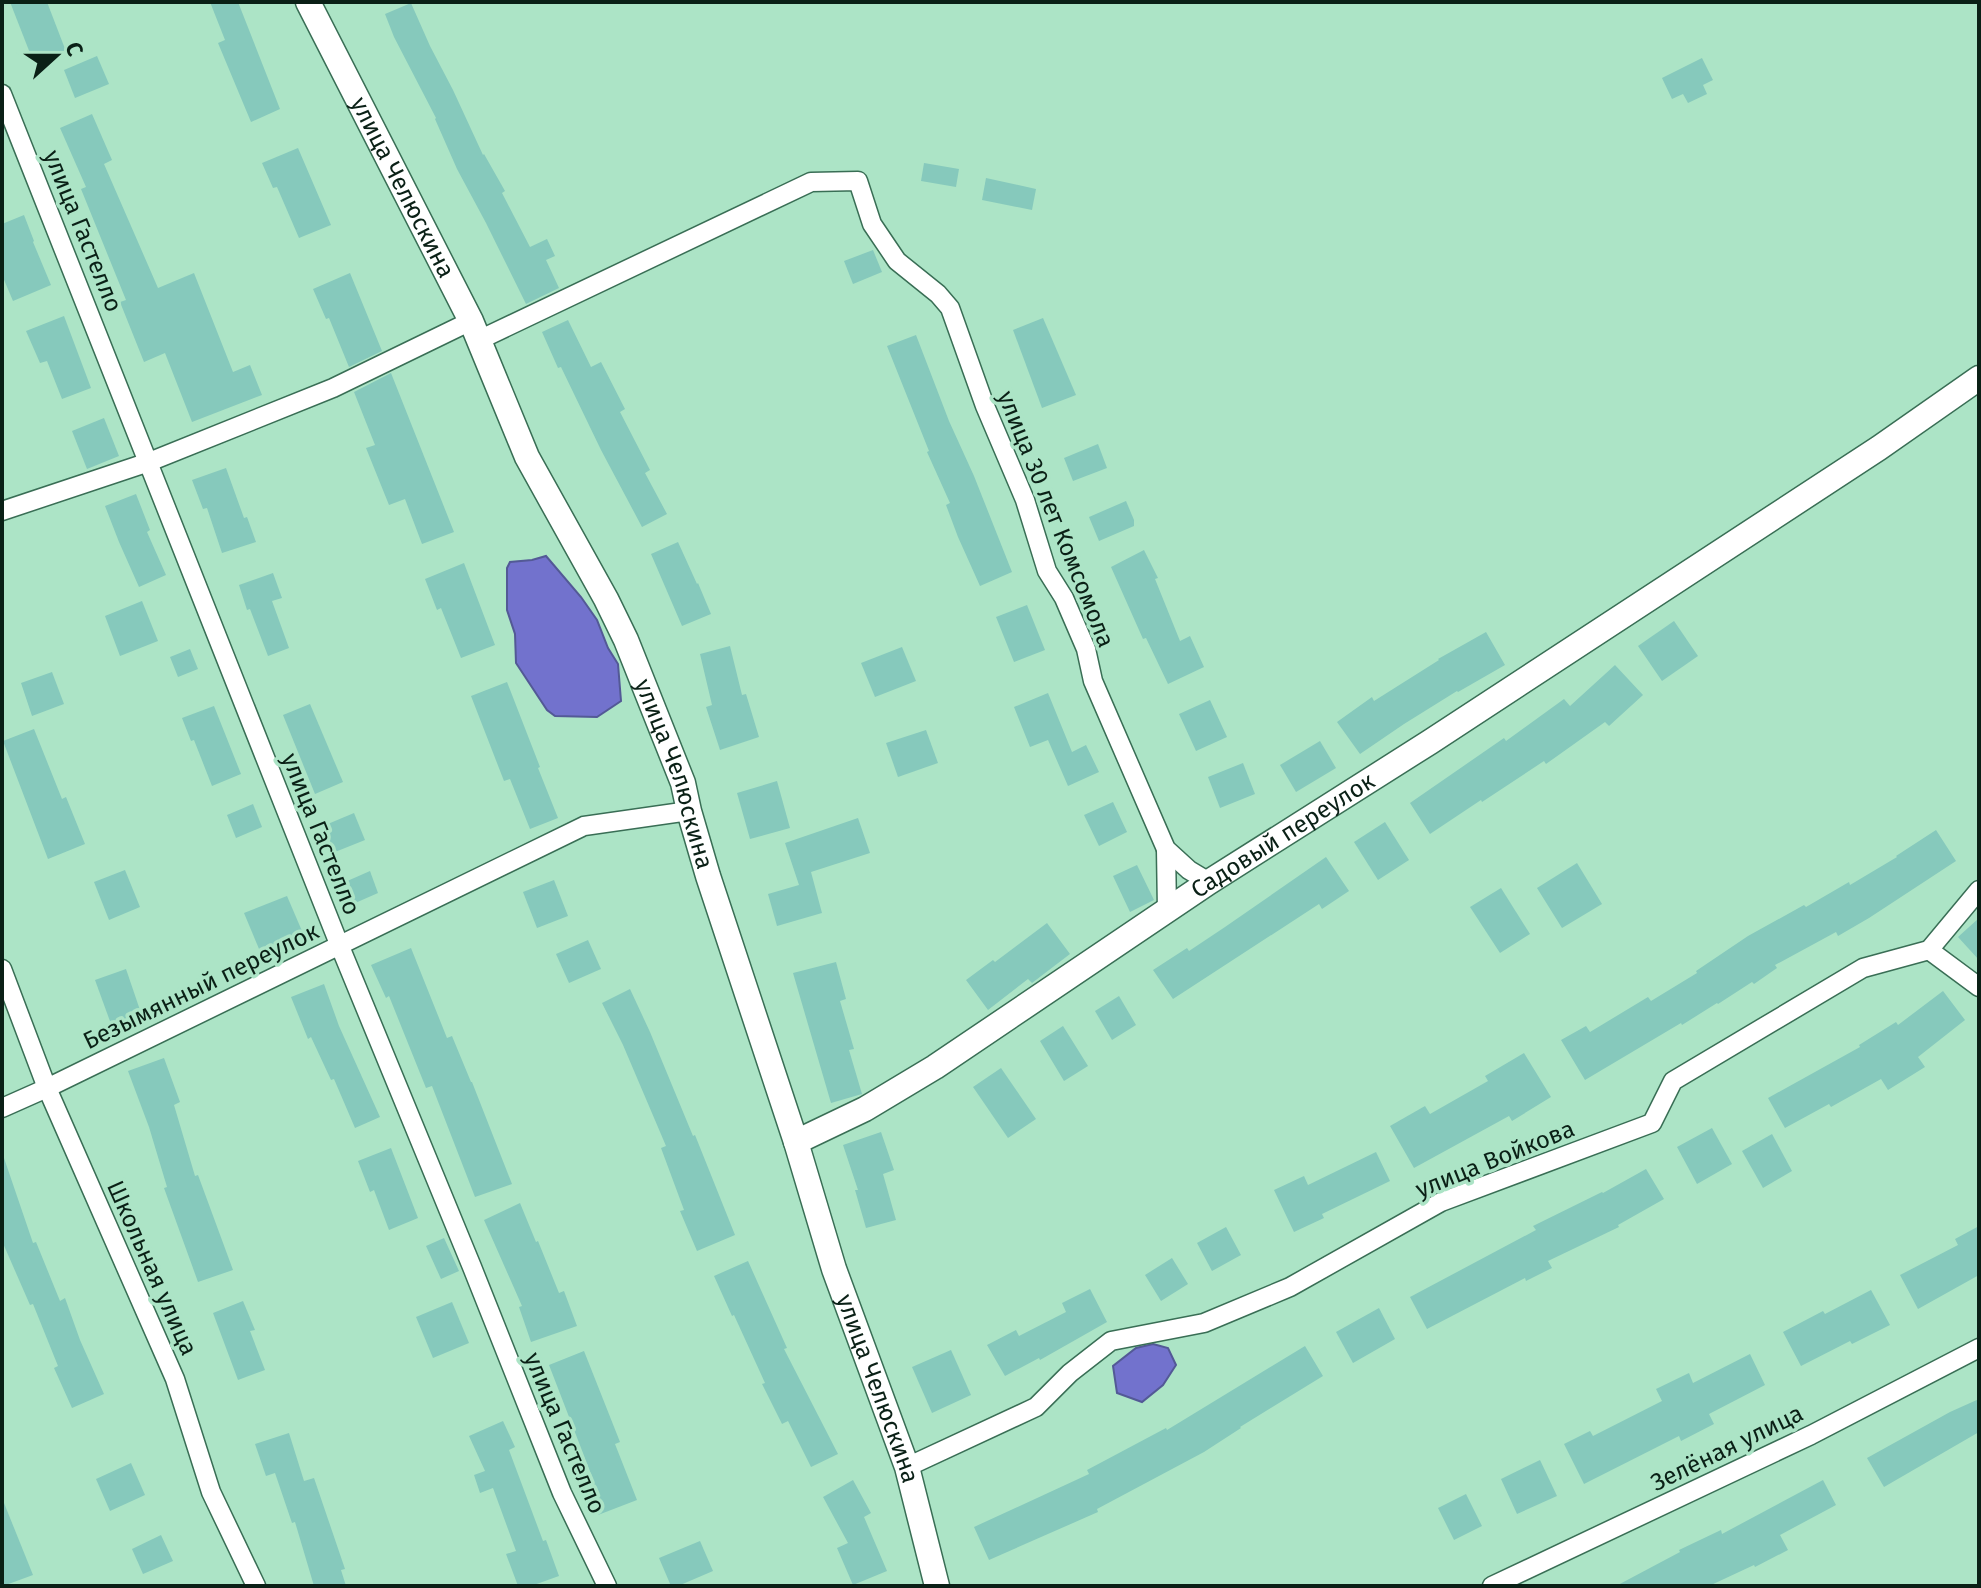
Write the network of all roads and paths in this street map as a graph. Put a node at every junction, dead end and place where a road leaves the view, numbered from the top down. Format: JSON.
{"nodes":[{"id":1,"x":308,"y":2,"type":"edge"},
{"id":2,"x":2,"y":94,"type":"edge"},
{"id":3,"x":475,"y":330,"type":"junction"},
{"id":4,"x":1979,"y":378,"type":"edge"},
{"id":5,"x":149,"y":462,"type":"junction"},
{"id":6,"x":2,"y":511,"type":"edge"},
{"id":7,"x":689,"y":811,"type":"junction"},
{"id":8,"x":1166,"y":849,"type":"junction"},
{"id":9,"x":1209,"y":882,"type":"junction"},
{"id":10,"x":1979,"y":890,"type":"edge"},
{"id":11,"x":1167,"y":911,"type":"junction"},
{"id":12,"x":339,"y":944,"type":"junction"},
{"id":13,"x":1929,"y":950,"type":"junction"},
{"id":14,"x":2,"y":969,"type":"edge"},
{"id":15,"x":1979,"y":987,"type":"edge"},
{"id":16,"x":47,"y":1088,"type":"junction"},
{"id":17,"x":2,"y":1108,"type":"edge"},
{"id":18,"x":796,"y":1142,"type":"junction"},
{"id":19,"x":1979,"y":1348,"type":"edge"},
{"id":20,"x":907,"y":1467,"type":"junction"},
{"id":21,"x":256,"y":1586,"type":"edge"},
{"id":22,"x":607,"y":1586,"type":"edge"},
{"id":23,"x":937,"y":1586,"type":"edge"},
{"id":24,"x":1492,"y":1586,"type":"edge"}],
"edges":[{"from":1,"to":3,"type":"street","name":"улица Челюскина"},
{"from":2,"to":5,"type":"street","name":"улица Гастелло"},
{"from":3,"to":5,"type":"street"},
{"from":3,"to":7,"type":"street","name":"улица Челюскина"},
{"from":3,"to":8,"type":"street","name":"улица 30 лет Комсомола"},
{"from":4,"to":9,"type":"street","name":"Садовый переулок"},
{"from":5,"to":6,"type":"street"},
{"from":5,"to":12,"type":"street","name":"улица Гастелло"},
{"from":7,"to":12,"type":"street","name":"Безымянный переулок"},
{"from":7,"to":18,"type":"street","name":"улица Челюскина"},
{"from":8,"to":9,"type":"street","name":"улица 30 лет Комсомола"},
{"from":8,"to":11,"type":"street","name":"улица 30 лет Комсомола"},
{"from":9,"to":11,"type":"street","name":"Садовый переулок"},
{"from":10,"to":13,"type":"street"},
{"from":11,"to":18,"type":"street","name":"Садовый переулок"},
{"from":12,"to":16,"type":"street","name":"Безымянный переулок"},
{"from":12,"to":22,"type":"street","name":"улица Гастелло"},
{"from":13,"to":15,"type":"street"},
{"from":13,"to":20,"type":"street","name":"улица Войкова"},
{"from":14,"to":16,"type":"street","name":"Школьная улица"},
{"from":16,"to":17,"type":"street","name":"Безымянный переулок"},
{"from":16,"to":21,"type":"street","name":"Школьная улица"},
{"from":18,"to":20,"type":"street","name":"улица Челюскина"},
{"from":19,"to":24,"type":"street","name":"Зелёная улица"},
{"from":20,"to":23,"type":"street","name":"улица Челюскина"}]}
